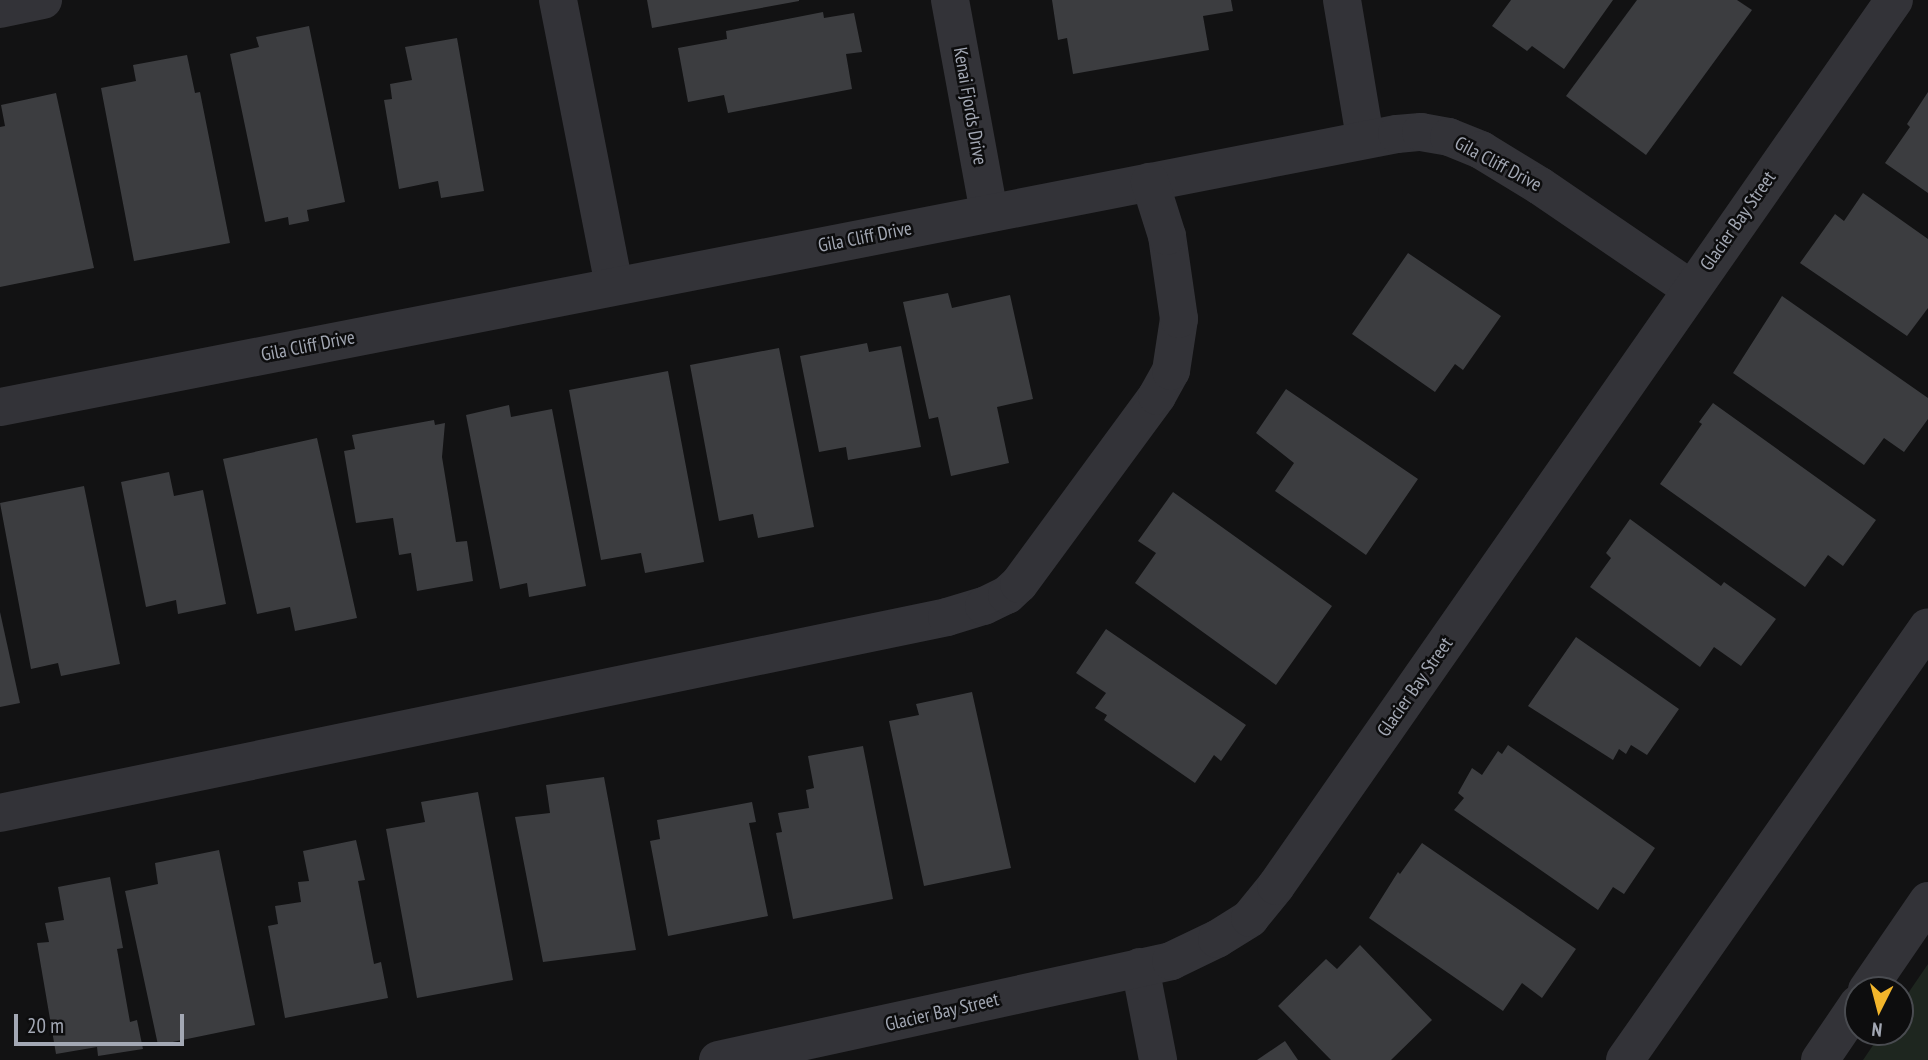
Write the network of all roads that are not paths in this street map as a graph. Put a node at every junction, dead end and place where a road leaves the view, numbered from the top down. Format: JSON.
{"nodes":[{"id":1,"x":43,"y":0,"type":"edge"},
{"id":2,"x":558,"y":0,"type":"edge"},
{"id":3,"x":950,"y":0,"type":"edge"},
{"id":4,"x":1342,"y":0,"type":"edge"},
{"id":5,"x":1894,"y":0,"type":"edge"},
{"id":6,"x":0,"y":9,"type":"edge"},
{"id":7,"x":1365,"y":138,"type":"junction"},
{"id":8,"x":1150,"y":182,"type":"junction"},
{"id":9,"x":989,"y":212,"type":"junction"},
{"id":10,"x":614,"y":285,"type":"junction"},
{"id":11,"x":1691,"y":289,"type":"junction"},
{"id":12,"x":0,"y":407,"type":"edge"},
{"id":13,"x":1928,"y":627,"type":"edge"},
{"id":14,"x":0,"y":813,"type":"edge"},
{"id":15,"x":1928,"y":901,"type":"edge"},
{"id":16,"x":1140,"y":967,"type":"junction"},
{"id":17,"x":1877,"y":976,"type":"edge"},
{"id":18,"x":1844,"y":1025,"type":"edge"},
{"id":19,"x":768,"y":1055,"type":"edge"},
{"id":20,"x":718,"y":1060,"type":"edge"},
{"id":21,"x":1158,"y":1060,"type":"edge"},
{"id":22,"x":1625,"y":1060,"type":"edge"},
{"id":23,"x":1820,"y":1060,"type":"edge"}],
"edges":[{"from":1,"to":6,"type":"street"},
{"from":2,"to":10,"type":"street"},
{"from":3,"to":9,"type":"street","name":"Kenai Fjords Drive"},
{"from":4,"to":7,"type":"street"},
{"from":5,"to":11,"type":"street","name":"Glacier Bay Street"},
{"from":7,"to":8,"type":"street","name":"Gila Cliff Drive"},
{"from":7,"to":11,"type":"street","name":"Gila Cliff Drive"},
{"from":8,"to":9,"type":"street","name":"Gila Cliff Drive"},
{"from":8,"to":14,"type":"street"},
{"from":9,"to":10,"type":"street","name":"Gila Cliff Drive"},
{"from":10,"to":12,"type":"street","name":"Gila Cliff Drive"},
{"from":11,"to":16,"type":"street","name":"Glacier Bay Street"},
{"from":13,"to":22,"type":"street"},
{"from":15,"to":17,"type":"street"},
{"from":16,"to":19,"type":"street","name":"Glacier Bay Street"},
{"from":16,"to":21,"type":"street"},
{"from":18,"to":23,"type":"street"},
{"from":19,"to":20,"type":"street","name":"Glacier Bay Street"}]}
